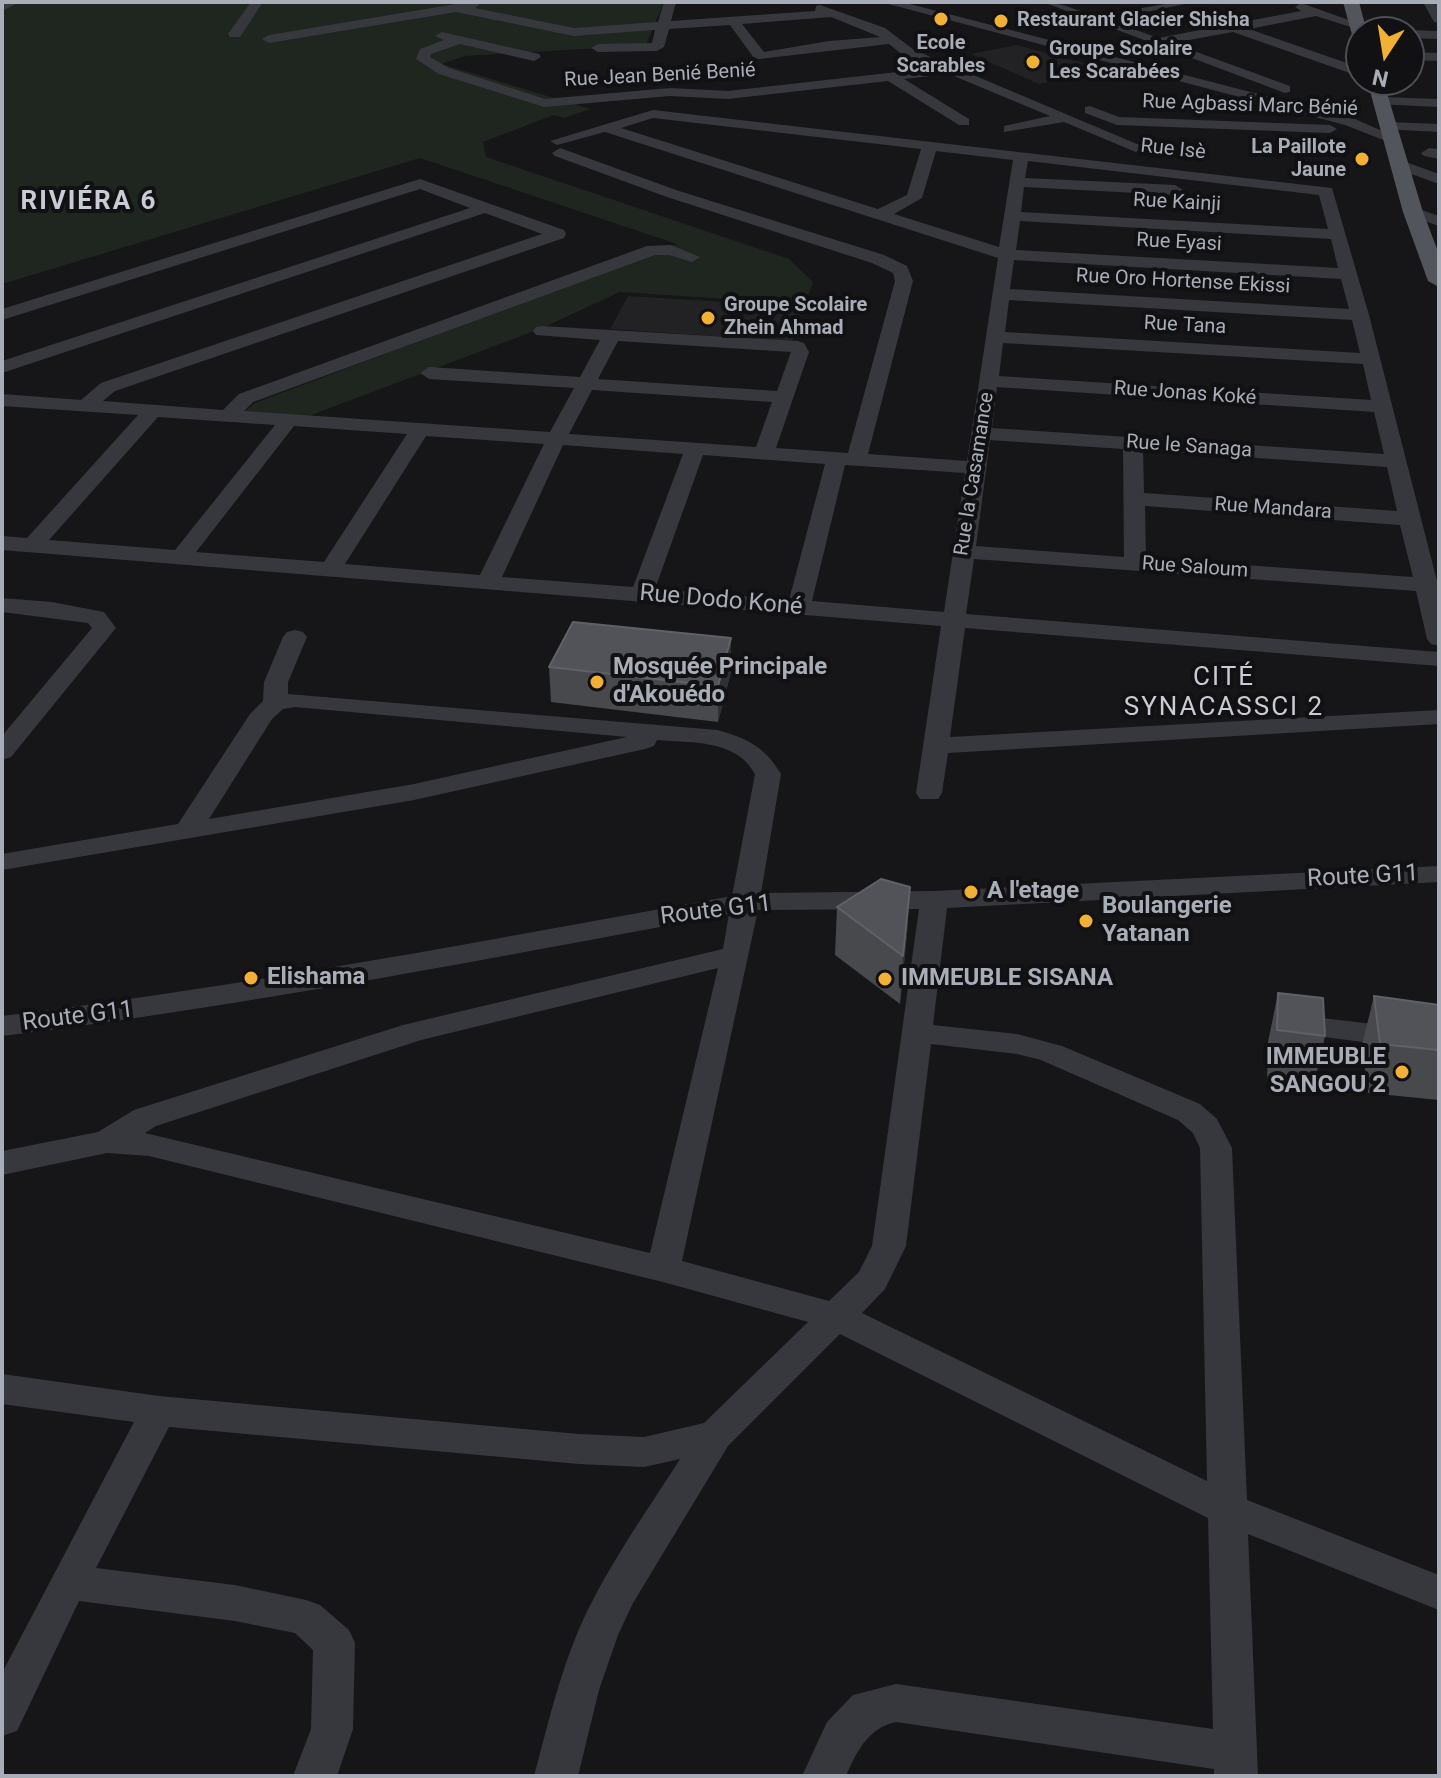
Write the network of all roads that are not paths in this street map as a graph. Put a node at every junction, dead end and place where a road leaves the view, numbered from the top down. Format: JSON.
{"nodes":[{"id":1,"x":14,"y":2,"type":"edge"},
{"id":2,"x":257,"y":2,"type":"edge"},
{"id":3,"x":494,"y":2,"type":"edge"},
{"id":4,"x":670,"y":2,"type":"edge"},
{"id":5,"x":796,"y":2,"type":"edge"},
{"id":6,"x":887,"y":2,"type":"edge"},
{"id":7,"x":1049,"y":2,"type":"edge"},
{"id":8,"x":1188,"y":2,"type":"edge"},
{"id":9,"x":1287,"y":2,"type":"edge"},
{"id":10,"x":1429,"y":2,"type":"edge"},
{"id":11,"x":950,"y":5,"type":"dead end"},
{"id":12,"x":2,"y":7,"type":"edge"},
{"id":13,"x":456,"y":8,"type":"junction"},
{"id":14,"x":919,"y":10,"type":"junction"},
{"id":15,"x":1318,"y":12,"type":"junction"},
{"id":16,"x":836,"y":13,"type":"junction"},
{"id":17,"x":1094,"y":19,"type":"junction"},
{"id":18,"x":1439,"y":19,"type":"edge"},
{"id":19,"x":733,"y":20,"type":"junction"},
{"id":20,"x":379,"y":22,"type":"junction"},
{"id":21,"x":1345,"y":25,"type":"edge"},
{"id":22,"x":663,"y":26,"type":"junction"},
{"id":23,"x":1235,"y":28,"type":"junction"},
{"id":24,"x":235,"y":34,"type":"dead end"},
{"id":25,"x":269,"y":39,"type":"dead end"},
{"id":26,"x":458,"y":40,"type":"junction"},
{"id":27,"x":894,"y":40,"type":"junction"},
{"id":28,"x":1159,"y":42,"type":"junction"},
{"id":29,"x":598,"y":48,"type":"dead end"},
{"id":30,"x":534,"y":57,"type":"dead end"},
{"id":31,"x":1345,"y":67,"type":"edge"},
{"id":32,"x":950,"y":70,"type":"junction"},
{"id":33,"x":891,"y":77,"type":"junction"},
{"id":34,"x":1034,"y":88,"type":"dead end"},
{"id":35,"x":1380,"y":96,"type":"edge"},
{"id":36,"x":1381,"y":101,"type":"junction"},
{"id":37,"x":1439,"y":103,"type":"edge"},
{"id":38,"x":1079,"y":106,"type":"junction"},
{"id":39,"x":1057,"y":115,"type":"junction"},
{"id":40,"x":964,"y":122,"type":"dead end"},
{"id":41,"x":604,"y":127,"type":"junction"},
{"id":42,"x":1439,"y":128,"type":"edge"},
{"id":43,"x":1009,"y":129,"type":"dead end"},
{"id":44,"x":1385,"y":129,"type":"junction"},
{"id":45,"x":930,"y":146,"type":"junction"},
{"id":46,"x":1136,"y":147,"type":"dead end"},
{"id":47,"x":1021,"y":155,"type":"junction"},
{"id":48,"x":1400,"y":165,"type":"junction"},
{"id":49,"x":1439,"y":179,"type":"edge"},
{"id":50,"x":1018,"y":182,"type":"junction"},
{"id":51,"x":1328,"y":197,"type":"junction"},
{"id":52,"x":485,"y":208,"type":"junction"},
{"id":53,"x":1413,"y":212,"type":"junction"},
{"id":54,"x":882,"y":213,"type":"junction"},
{"id":55,"x":1013,"y":216,"type":"junction"},
{"id":56,"x":1439,"y":221,"type":"edge"},
{"id":57,"x":1339,"y":235,"type":"junction"},
{"id":58,"x":1007,"y":255,"type":"junction"},
{"id":59,"x":692,"y":257,"type":"dead end"},
{"id":60,"x":1349,"y":274,"type":"junction"},
{"id":61,"x":1439,"y":281,"type":"edge"},
{"id":62,"x":1003,"y":294,"type":"junction"},
{"id":63,"x":2,"y":315,"type":"edge"},
{"id":64,"x":1360,"y":315,"type":"junction"},
{"id":65,"x":542,"y":331,"type":"dead end"},
{"id":66,"x":612,"y":335,"type":"junction"},
{"id":67,"x":996,"y":337,"type":"junction"},
{"id":68,"x":1371,"y":359,"type":"junction"},
{"id":69,"x":2,"y":367,"type":"edge"},
{"id":70,"x":429,"y":373,"type":"dead end"},
{"id":71,"x":989,"y":381,"type":"junction"},
{"id":72,"x":585,"y":383,"type":"junction"},
{"id":73,"x":785,"y":397,"type":"junction"},
{"id":74,"x":2,"y":400,"type":"edge"},
{"id":75,"x":25,"y":401,"type":"junction"},
{"id":76,"x":86,"y":405,"type":"junction"},
{"id":77,"x":1382,"y":407,"type":"junction"},
{"id":78,"x":153,"y":411,"type":"junction"},
{"id":79,"x":228,"y":416,"type":"junction"},
{"id":80,"x":289,"y":420,"type":"junction"},
{"id":81,"x":2,"y":424,"type":"edge"},
{"id":82,"x":420,"y":430,"type":"junction"},
{"id":83,"x":981,"y":433,"type":"junction"},
{"id":84,"x":556,"y":439,"type":"junction"},
{"id":85,"x":1133,"y":443,"type":"junction"},
{"id":86,"x":695,"y":449,"type":"junction"},
{"id":87,"x":764,"y":453,"type":"junction"},
{"id":88,"x":846,"y":459,"type":"junction"},
{"id":89,"x":1396,"y":461,"type":"junction"},
{"id":90,"x":975,"y":468,"type":"junction"},
{"id":91,"x":1134,"y":499,"type":"junction"},
{"id":92,"x":1412,"y":519,"type":"junction"},
{"id":93,"x":2,"y":543,"type":"edge"},
{"id":94,"x":33,"y":545,"type":"junction"},
{"id":95,"x":963,"y":552,"type":"junction"},
{"id":96,"x":181,"y":557,"type":"junction"},
{"id":97,"x":1135,"y":563,"type":"junction"},
{"id":98,"x":331,"y":569,"type":"junction"},
{"id":99,"x":488,"y":582,"type":"junction"},
{"id":100,"x":1427,"y":585,"type":"junction"},
{"id":101,"x":642,"y":594,"type":"junction"},
{"id":102,"x":2,"y":605,"type":"edge"},
{"id":103,"x":799,"y":607,"type":"junction"},
{"id":104,"x":952,"y":619,"type":"junction"},
{"id":105,"x":295,"y":637,"type":"dead end"},
{"id":106,"x":1439,"y":639,"type":"edge"},
{"id":107,"x":1439,"y":659,"type":"edge"},
{"id":108,"x":275,"y":703,"type":"junction"},
{"id":109,"x":1439,"y":717,"type":"edge"},
{"id":110,"x":673,"y":736,"type":"junction"},
{"id":111,"x":934,"y":746,"type":"junction"},
{"id":112,"x":2,"y":752,"type":"edge"},
{"id":113,"x":929,"y":793,"type":"dead end"},
{"id":114,"x":188,"y":830,"type":"junction"},
{"id":115,"x":2,"y":862,"type":"edge"},
{"id":116,"x":1439,"y":874,"type":"edge"},
{"id":117,"x":934,"y":900,"type":"junction"},
{"id":118,"x":747,"y":902,"type":"junction"},
{"id":119,"x":736,"y":955,"type":"junction"},
{"id":120,"x":1281,"y":1023,"type":"edge"},
{"id":121,"x":2,"y":1026,"type":"edge"},
{"id":122,"x":919,"y":1033,"type":"junction"},
{"id":123,"x":1439,"y":1042,"type":"edge"},
{"id":124,"x":107,"y":1142,"type":"junction"},
{"id":125,"x":2,"y":1163,"type":"edge"},
{"id":126,"x":663,"y":1269,"type":"junction"},
{"id":127,"x":838,"y":1317,"type":"junction"},
{"id":128,"x":2,"y":1389,"type":"edge"},
{"id":129,"x":159,"y":1411,"type":"junction"},
{"id":130,"x":715,"y":1435,"type":"junction"},
{"id":131,"x":1227,"y":1509,"type":"junction"},
{"id":132,"x":68,"y":1582,"type":"junction"},
{"id":133,"x":1439,"y":1593,"type":"edge"},
{"id":134,"x":2,"y":1717,"type":"edge"},
{"id":135,"x":1236,"y":1764,"type":"edge"},
{"id":136,"x":315,"y":1776,"type":"edge"},
{"id":137,"x":556,"y":1776,"type":"edge"},
{"id":138,"x":824,"y":1776,"type":"edge"}],
"edges":[{"from":1,"to":12,"type":"street"},
{"from":2,"to":24,"type":"street"},
{"from":3,"to":13,"type":"street"},
{"from":4,"to":22,"type":"street"},
{"from":5,"to":16,"type":"street"},
{"from":6,"to":14,"type":"street"},
{"from":7,"to":17,"type":"street"},
{"from":8,"to":17,"type":"street"},
{"from":9,"to":15,"type":"street"},
{"from":10,"to":18,"type":"street"},
{"from":11,"to":14,"type":"street"},
{"from":13,"to":20,"type":"street"},
{"from":13,"to":22,"type":"street"},
{"from":14,"to":44,"type":"street"},
{"from":15,"to":21,"type":"street"},
{"from":15,"to":23,"type":"street"},
{"from":16,"to":19,"type":"street"},
{"from":16,"to":27,"type":"street"},
{"from":17,"to":28,"type":"street"},
{"from":19,"to":22,"type":"street"},
{"from":19,"to":27,"type":"street"},
{"from":20,"to":25,"type":"street"},
{"from":20,"to":26,"type":"street"},
{"from":22,"to":29,"type":"street"},
{"from":23,"to":28,"type":"street"},
{"from":23,"to":31,"type":"street"},
{"from":26,"to":30,"type":"street"},
{"from":26,"to":33,"type":"street","name":"Rue Jean Benié Benié"},
{"from":27,"to":32,"type":"street"},
{"from":28,"to":44,"type":"street"},
{"from":32,"to":33,"type":"street","name":"Rue Jean Benié Benié"},
{"from":32,"to":39,"type":"street"},
{"from":33,"to":40,"type":"street"},
{"from":34,"to":38,"type":"street","name":"Rue Agbassi Marc Bénié"},
{"from":35,"to":36,"type":"main road"},
{"from":36,"to":37,"type":"street"},
{"from":36,"to":44,"type":"main road"},
{"from":38,"to":39,"type":"street"},
{"from":38,"to":44,"type":"street","name":"Rue Agbassi Marc Bénié"},
{"from":39,"to":43,"type":"street"},
{"from":39,"to":46,"type":"street"},
{"from":41,"to":45,"type":"street","name":"Rue Isè"},
{"from":41,"to":54,"type":"street","name":"Rue Eyasi"},
{"from":41,"to":88,"type":"street","name":"Rue Isè"},
{"from":42,"to":44,"type":"street"},
{"from":44,"to":48,"type":"main road"},
{"from":45,"to":47,"type":"street","name":"Rue Isè"},
{"from":45,"to":54,"type":"street"},
{"from":47,"to":50,"type":"street","name":"Rue la Casamance"},
{"from":47,"to":51,"type":"street","name":"Rue Isè"},
{"from":48,"to":49,"type":"street"},
{"from":48,"to":53,"type":"main road"},
{"from":50,"to":51,"type":"street"},
{"from":50,"to":55,"type":"street","name":"Rue la Casamance"},
{"from":51,"to":57,"type":"street"},
{"from":52,"to":63,"type":"street"},
{"from":52,"to":69,"type":"street"},
{"from":52,"to":76,"type":"street"},
{"from":53,"to":56,"type":"street"},
{"from":53,"to":61,"type":"main road"},
{"from":54,"to":58,"type":"street","name":"Rue Eyasi"},
{"from":55,"to":57,"type":"street","name":"Rue Kainji"},
{"from":55,"to":58,"type":"street","name":"Rue la Casamance"},
{"from":57,"to":60,"type":"street"},
{"from":58,"to":60,"type":"street","name":"Rue Eyasi"},
{"from":58,"to":62,"type":"street","name":"Rue la Casamance"},
{"from":59,"to":79,"type":"street"},
{"from":60,"to":64,"type":"street"},
{"from":62,"to":64,"type":"street","name":"Rue Oro Hortense Ekissi"},
{"from":62,"to":67,"type":"street","name":"Rue la Casamance"},
{"from":64,"to":68,"type":"street"},
{"from":65,"to":66,"type":"street"},
{"from":66,"to":72,"type":"street"},
{"from":66,"to":73,"type":"street"},
{"from":67,"to":68,"type":"street","name":"Rue Tana"},
{"from":67,"to":71,"type":"street","name":"Rue la Casamance"},
{"from":68,"to":77,"type":"street"},
{"from":70,"to":72,"type":"street"},
{"from":71,"to":77,"type":"street","name":"Rue Jonas Koké"},
{"from":71,"to":83,"type":"street","name":"Rue la Casamance"},
{"from":72,"to":73,"type":"street"},
{"from":72,"to":84,"type":"street"},
{"from":73,"to":87,"type":"street"},
{"from":74,"to":75,"type":"street"},
{"from":75,"to":76,"type":"street"},
{"from":75,"to":81,"type":"street"},
{"from":76,"to":78,"type":"street"},
{"from":77,"to":89,"type":"street"},
{"from":78,"to":79,"type":"street"},
{"from":78,"to":94,"type":"street"},
{"from":79,"to":80,"type":"street"},
{"from":80,"to":82,"type":"street"},
{"from":80,"to":96,"type":"street"},
{"from":82,"to":84,"type":"street"},
{"from":82,"to":98,"type":"street"},
{"from":83,"to":85,"type":"street","name":"Rue le Sanaga"},
{"from":83,"to":90,"type":"street","name":"Rue la Casamance"},
{"from":84,"to":86,"type":"street"},
{"from":84,"to":99,"type":"street"},
{"from":85,"to":89,"type":"street","name":"Rue le Sanaga"},
{"from":85,"to":91,"type":"street"},
{"from":86,"to":87,"type":"street"},
{"from":86,"to":101,"type":"street"},
{"from":87,"to":88,"type":"street"},
{"from":88,"to":90,"type":"street"},
{"from":88,"to":103,"type":"street"},
{"from":89,"to":92,"type":"street"},
{"from":90,"to":95,"type":"street","name":"Rue la Casamance"},
{"from":91,"to":92,"type":"street","name":"Rue Mandara"},
{"from":91,"to":97,"type":"street"},
{"from":92,"to":100,"type":"street"},
{"from":93,"to":94,"type":"street","name":"Rue Dodo Koné"},
{"from":94,"to":96,"type":"street","name":"Rue Dodo Koné"},
{"from":95,"to":97,"type":"street","name":"Rue Saloum"},
{"from":95,"to":104,"type":"street","name":"Rue la Casamance"},
{"from":96,"to":98,"type":"street","name":"Rue Dodo Koné"},
{"from":97,"to":100,"type":"street","name":"Rue Saloum"},
{"from":98,"to":99,"type":"street","name":"Rue Dodo Koné"},
{"from":99,"to":101,"type":"street","name":"Rue Dodo Koné"},
{"from":100,"to":106,"type":"street"},
{"from":101,"to":103,"type":"street","name":"Rue Dodo Koné"},
{"from":102,"to":112,"type":"street"},
{"from":103,"to":104,"type":"street","name":"Rue Dodo Koné"},
{"from":104,"to":107,"type":"street","name":"Rue Dodo Koné"},
{"from":104,"to":111,"type":"street","name":"Rue la Casamance"},
{"from":105,"to":108,"type":"street"},
{"from":108,"to":110,"type":"street"},
{"from":108,"to":114,"type":"street"},
{"from":109,"to":111,"type":"street"},
{"from":110,"to":114,"type":"street"},
{"from":110,"to":118,"type":"street"},
{"from":111,"to":113,"type":"street","name":"Rue la Casamance"},
{"from":114,"to":115,"type":"street"},
{"from":116,"to":117,"type":"street","name":"Route G11"},
{"from":117,"to":118,"type":"street","name":"Route G11"},
{"from":117,"to":122,"type":"street"},
{"from":118,"to":119,"type":"street"},
{"from":118,"to":121,"type":"street","name":"Route G11"},
{"from":119,"to":124,"type":"street"},
{"from":119,"to":126,"type":"street"},
{"from":120,"to":123,"type":"street"},
{"from":122,"to":127,"type":"street"},
{"from":122,"to":131,"type":"street"},
{"from":124,"to":125,"type":"street"},
{"from":124,"to":126,"type":"street"},
{"from":126,"to":127,"type":"street"},
{"from":127,"to":130,"type":"street"},
{"from":127,"to":131,"type":"street"},
{"from":128,"to":129,"type":"street"},
{"from":129,"to":130,"type":"street"},
{"from":129,"to":132,"type":"street"},
{"from":130,"to":137,"type":"street"},
{"from":131,"to":133,"type":"street"},
{"from":131,"to":135,"type":"street"},
{"from":132,"to":134,"type":"street"},
{"from":132,"to":136,"type":"street"},
{"from":135,"to":138,"type":"street"}]}
